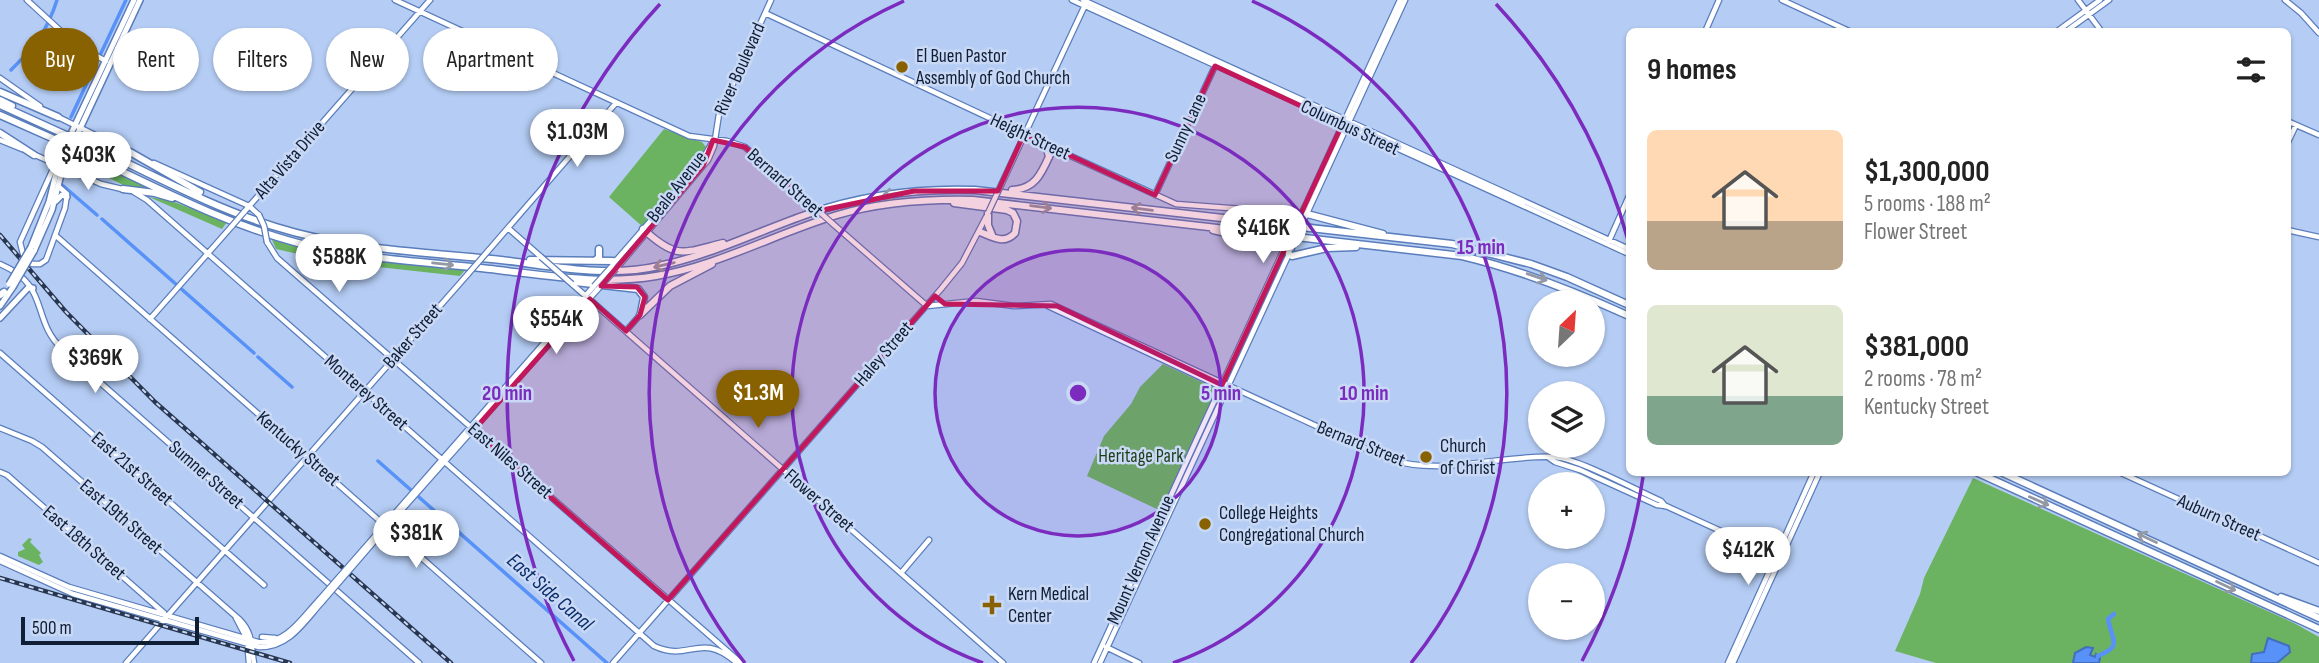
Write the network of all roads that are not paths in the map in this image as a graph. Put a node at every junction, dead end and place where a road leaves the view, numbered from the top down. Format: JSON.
{"nodes":[{"id":1,"x":27,"y":0,"type":"edge"},
{"id":2,"x":134,"y":0,"type":"edge"},
{"id":3,"x":140,"y":0,"type":"edge"},
{"id":4,"x":395,"y":0,"type":"edge"},
{"id":5,"x":430,"y":0,"type":"edge"},
{"id":6,"x":771,"y":0,"type":"edge"},
{"id":7,"x":1072,"y":0,"type":"edge"},
{"id":8,"x":1403,"y":0,"type":"edge"},
{"id":9,"x":1719,"y":0,"type":"edge"},
{"id":10,"x":1782,"y":0,"type":"edge"},
{"id":11,"x":2078,"y":0,"type":"edge"},
{"id":12,"x":2100,"y":0,"type":"edge"},
{"id":13,"x":2109,"y":0,"type":"edge"},
{"id":14,"x":2285,"y":0,"type":"edge"},
{"id":15,"x":1085,"y":2,"type":"edge"},
{"id":16,"x":419,"y":12,"type":"junction"},
{"id":17,"x":765,"y":13,"type":"junction"},
{"id":18,"x":2087,"y":13,"type":"junction"},
{"id":19,"x":1707,"y":28,"type":"edge"},
{"id":20,"x":1842,"y":28,"type":"edge"},
{"id":21,"x":2063,"y":28,"type":"edge"},
{"id":22,"x":2070,"y":28,"type":"edge"},
{"id":23,"x":2099,"y":28,"type":"edge"},
{"id":24,"x":2319,"y":33,"type":"edge"},
{"id":25,"x":103,"y":60,"type":"junction"},
{"id":26,"x":1216,"y":64,"type":"junction"},
{"id":27,"x":0,"y":78,"type":"edge"},
{"id":28,"x":0,"y":92,"type":"edge"},
{"id":29,"x":1286,"y":99,"type":"junction"},
{"id":30,"x":0,"y":102,"type":"edge"},
{"id":31,"x":616,"y":103,"type":"junction"},
{"id":32,"x":1309,"y":104,"type":"junction"},
{"id":33,"x":2,"y":116,"type":"edge"},
{"id":34,"x":58,"y":117,"type":"junction"},
{"id":35,"x":2291,"y":123,"type":"edge"},
{"id":36,"x":1346,"y":124,"type":"junction"},
{"id":37,"x":2296,"y":125,"type":"junction"},
{"id":38,"x":78,"y":127,"type":"junction"},
{"id":39,"x":0,"y":133,"type":"edge"},
{"id":40,"x":1024,"y":134,"type":"junction"},
{"id":41,"x":2319,"y":135,"type":"edge"},
{"id":42,"x":98,"y":136,"type":"junction"},
{"id":43,"x":2291,"y":136,"type":"edge"},
{"id":44,"x":0,"y":140,"type":"edge"},
{"id":45,"x":713,"y":140,"type":"junction"},
{"id":46,"x":1043,"y":143,"type":"junction"},
{"id":47,"x":1053,"y":148,"type":"junction"},
{"id":48,"x":130,"y":152,"type":"junction"},
{"id":49,"x":34,"y":155,"type":"junction"},
{"id":50,"x":1048,"y":159,"type":"junction"},
{"id":51,"x":60,"y":166,"type":"junction"},
{"id":52,"x":1326,"y":167,"type":"junction"},
{"id":53,"x":81,"y":176,"type":"junction"},
{"id":54,"x":57,"y":186,"type":"junction"},
{"id":55,"x":123,"y":189,"type":"junction"},
{"id":56,"x":975,"y":190,"type":"junction"},
{"id":57,"x":1155,"y":195,"type":"junction"},
{"id":58,"x":67,"y":197,"type":"junction"},
{"id":59,"x":41,"y":198,"type":"junction"},
{"id":60,"x":924,"y":200,"type":"junction"},
{"id":61,"x":51,"y":203,"type":"junction"},
{"id":62,"x":1626,"y":203,"type":"edge"},
{"id":63,"x":222,"y":206,"type":"junction"},
{"id":64,"x":249,"y":206,"type":"junction"},
{"id":65,"x":210,"y":211,"type":"junction"},
{"id":66,"x":988,"y":213,"type":"junction"},
{"id":67,"x":1292,"y":213,"type":"junction"},
{"id":68,"x":1304,"y":214,"type":"junction"},
{"id":69,"x":1209,"y":217,"type":"junction"},
{"id":70,"x":1191,"y":225,"type":"junction"},
{"id":71,"x":508,"y":228,"type":"junction"},
{"id":72,"x":645,"y":231,"type":"junction"},
{"id":73,"x":2291,"y":231,"type":"edge"},
{"id":74,"x":979,"y":232,"type":"junction"},
{"id":75,"x":55,"y":235,"type":"junction"},
{"id":76,"x":752,"y":235,"type":"junction"},
{"id":77,"x":2319,"y":237,"type":"edge"},
{"id":78,"x":997,"y":239,"type":"junction"},
{"id":79,"x":1412,"y":240,"type":"junction"},
{"id":80,"x":1608,"y":242,"type":"junction"},
{"id":81,"x":743,"y":248,"type":"junction"},
{"id":82,"x":1288,"y":248,"type":"junction"},
{"id":83,"x":1394,"y":248,"type":"junction"},
{"id":84,"x":1626,"y":248,"type":"edge"},
{"id":85,"x":598,"y":249,"type":"dead end"},
{"id":86,"x":1626,"y":252,"type":"edge"},
{"id":87,"x":208,"y":253,"type":"junction"},
{"id":88,"x":499,"y":260,"type":"junction"},
{"id":89,"x":595,"y":261,"type":"junction"},
{"id":90,"x":0,"y":264,"type":"edge"},
{"id":91,"x":615,"y":265,"type":"junction"},
{"id":92,"x":549,"y":276,"type":"junction"},
{"id":93,"x":11,"y":286,"type":"junction"},
{"id":94,"x":33,"y":288,"type":"junction"},
{"id":95,"x":937,"y":294,"type":"junction"},
{"id":96,"x":1,"y":295,"type":"edge"},
{"id":97,"x":588,"y":297,"type":"junction"},
{"id":98,"x":945,"y":304,"type":"junction"},
{"id":99,"x":1626,"y":304,"type":"edge"},
{"id":100,"x":0,"y":306,"type":"edge"},
{"id":101,"x":927,"y":306,"type":"junction"},
{"id":102,"x":640,"y":315,"type":"junction"},
{"id":103,"x":1626,"y":315,"type":"edge"},
{"id":104,"x":0,"y":318,"type":"edge"},
{"id":105,"x":150,"y":319,"type":"junction"},
{"id":106,"x":626,"y":331,"type":"junction"},
{"id":107,"x":0,"y":353,"type":"edge"},
{"id":108,"x":393,"y":359,"type":"junction"},
{"id":109,"x":1225,"y":386,"type":"junction"},
{"id":110,"x":364,"y":391,"type":"junction"},
{"id":111,"x":0,"y":428,"type":"edge"},
{"id":112,"x":472,"y":428,"type":"junction"},
{"id":113,"x":307,"y":457,"type":"junction"},
{"id":114,"x":442,"y":462,"type":"junction"},
{"id":115,"x":783,"y":469,"type":"junction"},
{"id":116,"x":0,"y":472,"type":"edge"},
{"id":117,"x":1813,"y":476,"type":"edge"},
{"id":118,"x":1818,"y":476,"type":"edge"},
{"id":119,"x":1985,"y":476,"type":"edge"},
{"id":120,"x":2010,"y":476,"type":"edge"},
{"id":121,"x":2135,"y":476,"type":"edge"},
{"id":122,"x":254,"y":517,"type":"junction"},
{"id":123,"x":929,"y":540,"type":"dead end"},
{"id":124,"x":225,"y":550,"type":"junction"},
{"id":125,"x":1779,"y":557,"type":"junction"},
{"id":126,"x":3,"y":560,"type":"edge"},
{"id":127,"x":2319,"y":563,"type":"edge"},
{"id":128,"x":901,"y":573,"type":"junction"},
{"id":129,"x":196,"y":583,"type":"junction"},
{"id":130,"x":264,"y":585,"type":"dead end"},
{"id":131,"x":668,"y":600,"type":"junction"},
{"id":132,"x":321,"y":601,"type":"junction"},
{"id":133,"x":178,"y":603,"type":"junction"},
{"id":134,"x":2317,"y":615,"type":"edge"},
{"id":135,"x":165,"y":618,"type":"junction"},
{"id":136,"x":189,"y":622,"type":"junction"},
{"id":137,"x":222,"y":631,"type":"junction"},
{"id":138,"x":2319,"y":631,"type":"edge"},
{"id":139,"x":207,"y":633,"type":"junction"},
{"id":140,"x":639,"y":633,"type":"junction"},
{"id":141,"x":262,"y":637,"type":"dead end"},
{"id":142,"x":283,"y":637,"type":"junction"},
{"id":143,"x":249,"y":642,"type":"junction"},
{"id":144,"x":654,"y":646,"type":"joint"},
{"id":145,"x":1105,"y":646,"type":"junction"},
{"id":146,"x":126,"y":663,"type":"edge"},
{"id":147,"x":252,"y":663,"type":"edge"},
{"id":148,"x":419,"y":663,"type":"edge"},
{"id":149,"x":541,"y":663,"type":"edge"},
{"id":150,"x":613,"y":663,"type":"edge"},
{"id":151,"x":739,"y":663,"type":"edge"},
{"id":152,"x":1003,"y":663,"type":"edge"},
{"id":153,"x":1094,"y":663,"type":"edge"},
{"id":154,"x":1100,"y":663,"type":"edge"},
{"id":155,"x":1139,"y":663,"type":"edge"},
{"id":156,"x":1731,"y":663,"type":"edge"}],
"edges":[{"from":1,"to":25,"type":"street"},
{"from":2,"to":25,"type":"main road"},
{"from":3,"to":25,"type":"main road"},
{"from":4,"to":16,"type":"street","name":"Bernard Street"},
{"from":5,"to":16,"type":"street","name":"Alta Vista Drive"},
{"from":6,"to":17,"type":"street","name":"River Boulevard"},
{"from":7,"to":15,"type":"street","name":"Columbus Street"},
{"from":8,"to":36,"type":"street","name":"Mount Vernon Avenue"},
{"from":9,"to":19,"type":"street"},
{"from":10,"to":20,"type":"street"},
{"from":11,"to":18,"type":"street"},
{"from":12,"to":18,"type":"street"},
{"from":13,"to":18,"type":"street"},
{"from":14,"to":24,"type":"street"},
{"from":15,"to":26,"type":"street","name":"Columbus Street"},
{"from":15,"to":40,"type":"street","name":"Haley Street"},
{"from":16,"to":31,"type":"street","name":"Bernard Street"},
{"from":16,"to":64,"type":"street","name":"Alta Vista Drive"},
{"from":17,"to":40,"type":"street","name":"Height Street"},
{"from":17,"to":45,"type":"street","name":"River Boulevard"},
{"from":18,"to":21,"type":"street"},
{"from":18,"to":22,"type":"street"},
{"from":18,"to":23,"type":"street"},
{"from":25,"to":38,"type":"main road"},
{"from":26,"to":29,"type":"street","name":"Columbus Street"},
{"from":26,"to":32,"type":"street","name":"Columbus Street"},
{"from":26,"to":57,"type":"street","name":"Sunny Lane"},
{"from":27,"to":34,"type":"street","name":"East Niles Street"},
{"from":28,"to":34,"type":"highway"},
{"from":29,"to":32,"type":"street"},
{"from":29,"to":36,"type":"street","name":"Columbus Street"},
{"from":30,"to":63,"type":"highway","bridge":true},
{"from":31,"to":45,"type":"street","name":"Bernard Street"},
{"from":31,"to":71,"type":"street","name":"Baker Street"},
{"from":32,"to":36,"type":"street","name":"Columbus Street"},
{"from":33,"to":65,"type":"highway","bridge":true},
{"from":34,"to":38,"type":"street","name":"East Niles Street"},
{"from":35,"to":37,"type":"street"},
{"from":36,"to":52,"type":"street","name":"Mount Vernon Avenue"},
{"from":36,"to":52,"type":"street","name":"Mount Vernon Avenue"},
{"from":36,"to":80,"type":"street","name":"Columbus Street"},
{"from":37,"to":41,"type":"street"},
{"from":37,"to":43,"type":"street"},
{"from":38,"to":42,"type":"street","name":"East Niles Street"},
{"from":38,"to":51,"type":"main road"},
{"from":39,"to":49,"type":"highway"},
{"from":40,"to":46,"type":"street","name":"Height Street"},
{"from":40,"to":66,"type":"street","name":"Haley Street","bridge":true},
{"from":42,"to":48,"type":"street","name":"East Niles Street"},
{"from":42,"to":53,"type":"street"},
{"from":44,"to":49,"type":"street","name":"Monterey Street"},
{"from":45,"to":72,"type":"street","name":"Beale Avenue"},
{"from":45,"to":101,"type":"street","name":"Bernard Street","bridge":true},
{"from":46,"to":47,"type":"street","name":"Height Street"},
{"from":46,"to":50,"type":"highway"},
{"from":47,"to":50,"type":"highway"},
{"from":47,"to":57,"type":"street","name":"Height Street"},
{"from":48,"to":63,"type":"highway"},
{"from":48,"to":64,"type":"street","name":"East Niles Street"},
{"from":49,"to":51,"type":"street","name":"Monterey Street"},
{"from":50,"to":56,"type":"highway"},
{"from":51,"to":53,"type":"street","name":"Monterey Street"},
{"from":51,"to":54,"type":"main road"},
{"from":51,"to":59,"type":"street"},
{"from":51,"to":61,"type":"main road"},
{"from":52,"to":68,"type":"street","name":"Mount Vernon Avenue"},
{"from":52,"to":68,"type":"street","name":"Mount Vernon Avenue"},
{"from":53,"to":55,"type":"street","name":"Monterey Street"},
{"from":54,"to":58,"type":"street"},
{"from":54,"to":61,"type":"main road"},
{"from":55,"to":65,"type":"highway"},
{"from":55,"to":87,"type":"street","name":"Monterey Street"},
{"from":69,"to":56,"type":"highway","one_way":true},
{"from":56,"to":76,"type":"highway","one_way":true},
{"from":57,"to":67,"type":"street","name":"Height Street"},
{"from":58,"to":61,"type":"main road"},
{"from":58,"to":75,"type":"street"},
{"from":59,"to":61,"type":"main road"},
{"from":59,"to":75,"type":"street"},
{"from":60,"to":70,"type":"highway","one_way":true},
{"from":60,"to":78,"type":"highway"},
{"from":60,"to":81,"type":"highway"},
{"from":61,"to":93,"type":"main road","bridge":true},
{"from":62,"to":80,"type":"street"},
{"from":63,"to":88,"type":"highway"},
{"from":64,"to":87,"type":"street","name":"Alta Vista Drive","bridge":true},
{"from":64,"to":108,"type":"street","name":"East Niles Street","bridge":true},
{"from":65,"to":92,"type":"highway","one_way":true},
{"from":66,"to":74,"type":"street","name":"Haley Street"},
{"from":66,"to":78,"type":"highway"},
{"from":67,"to":68,"type":"street","name":"Height Street"},
{"from":67,"to":69,"type":"highway"},
{"from":68,"to":79,"type":"highway"},
{"from":68,"to":82,"type":"street","name":"Mount Vernon Avenue","bridge":true},
{"from":69,"to":79,"type":"highway"},
{"from":70,"to":82,"type":"highway"},
{"from":70,"to":83,"type":"highway"},
{"from":71,"to":97,"type":"street","name":"Flower Street","bridge":true},
{"from":71,"to":108,"type":"street","name":"Baker Street","bridge":true},
{"from":72,"to":76,"type":"highway"},
{"from":72,"to":91,"type":"street","name":"Beale Avenue"},
{"from":73,"to":77,"type":"street"},
{"from":74,"to":78,"type":"highway"},
{"from":74,"to":95,"type":"street","name":"Haley Street"},
{"from":75,"to":105,"type":"street","name":"Kentucky Street"},
{"from":76,"to":88,"type":"highway","one_way":true},
{"from":79,"to":99,"type":"highway"},
{"from":80,"to":84,"type":"street","name":"Columbus Street"},
{"from":80,"to":86,"type":"street","name":"Columbus Street"},
{"from":81,"to":92,"type":"highway"},
{"from":81,"to":102,"type":"highway"},
{"from":82,"to":83,"type":"highway"},
{"from":82,"to":109,"type":"street","name":"Mount Vernon Avenue"},
{"from":83,"to":103,"type":"highway","one_way":true},
{"from":85,"to":89,"type":"highway"},
{"from":87,"to":105,"type":"street","name":"Alta Vista Drive"},
{"from":87,"to":110,"type":"street","name":"Monterey Street"},
{"from":88,"to":89,"type":"highway"},
{"from":89,"to":91,"type":"highway"},
{"from":90,"to":94,"type":"street","name":"Sumner Street"},
{"from":91,"to":97,"type":"street","name":"Beale Avenue","bridge":true},
{"from":92,"to":102,"type":"highway"},
{"from":93,"to":96,"type":"main road"},
{"from":93,"to":100,"type":"main road"},
{"from":94,"to":104,"type":"main road"},
{"from":94,"to":122,"type":"street","name":"Sumner Street"},
{"from":95,"to":98,"type":"street"},
{"from":95,"to":101,"type":"street","name":"Haley Street"},
{"from":97,"to":106,"type":"street","name":"Flower Street"},
{"from":97,"to":112,"type":"street","name":"Beale Avenue"},
{"from":98,"to":101,"type":"street","name":"Bernard Street"},
{"from":98,"to":109,"type":"street","name":"Bernard Street"},
{"from":101,"to":115,"type":"street","name":"Haley Street"},
{"from":102,"to":106,"type":"street"},
{"from":105,"to":113,"type":"street","name":"Kentucky Street"},
{"from":106,"to":115,"type":"street","name":"Flower Street"},
{"from":107,"to":124,"type":"street","name":"East 21st Street"},
{"from":108,"to":110,"type":"street","name":"Baker Street"},
{"from":108,"to":112,"type":"street","name":"East Niles Street"},
{"from":109,"to":125,"type":"street","name":"Bernard Street"},
{"from":109,"to":145,"type":"street","name":"Mount Vernon Avenue"},
{"from":110,"to":113,"type":"street","name":"Baker Street"},
{"from":110,"to":114,"type":"street","name":"Monterey Street"},
{"from":111,"to":129,"type":"street","name":"East 19th Street"},
{"from":112,"to":114,"type":"street","name":"Beale Avenue"},
{"from":112,"to":131,"type":"street","name":"East Niles Street"},
{"from":113,"to":122,"type":"street","name":"Baker Street"},
{"from":113,"to":149,"type":"street","name":"Kentucky Street"},
{"from":114,"to":132,"type":"street","name":"Beale Avenue","bridge":true},
{"from":114,"to":140,"type":"street","name":"Monterey Street"},
{"from":115,"to":128,"type":"street","name":"Flower Street"},
{"from":115,"to":131,"type":"street","name":"Haley Street"},
{"from":116,"to":135,"type":"street","name":"East 18th Street"},
{"from":117,"to":125,"type":"street"},
{"from":118,"to":125,"type":"street"},
{"from":119,"to":138,"type":"highway","one_way":true},
{"from":134,"to":120,"type":"highway","one_way":true},
{"from":121,"to":127,"type":"street","name":"Auburn Street"},
{"from":122,"to":124,"type":"street","name":"Baker Street"},
{"from":122,"to":148,"type":"street","name":"Sumner Street"},
{"from":123,"to":128,"type":"street"},
{"from":124,"to":129,"type":"street","name":"Baker Street"},
{"from":124,"to":130,"type":"street","name":"East 21st Street"},
{"from":125,"to":156,"type":"street"},
{"from":126,"to":135,"type":"street"},
{"from":128,"to":152,"type":"street","name":"Flower Street"},
{"from":129,"to":133,"type":"street","name":"Baker Street"},
{"from":129,"to":143,"type":"street","name":"East 19th Street"},
{"from":131,"to":140,"type":"street","name":"Haley Street"},
{"from":131,"to":151,"type":"street","name":"East Niles Street"},
{"from":132,"to":142,"type":"street","name":"Beale Avenue"},
{"from":132,"to":143,"type":"street","name":"Beale Avenue"},
{"from":133,"to":135,"type":"street","name":"Baker Street"},
{"from":133,"to":136,"type":"street"},
{"from":135,"to":136,"type":"street"},
{"from":135,"to":139,"type":"street"},
{"from":135,"to":146,"type":"street","name":"Baker Street"},
{"from":136,"to":137,"type":"street"},
{"from":137,"to":139,"type":"street"},
{"from":137,"to":143,"type":"street"},
{"from":139,"to":143,"type":"street"},
{"from":140,"to":144,"type":"street","name":"Monterey Street"},
{"from":140,"to":150,"type":"street","name":"Haley Street"},
{"from":141,"to":142,"type":"street"},
{"from":142,"to":143,"type":"street"},
{"from":143,"to":147,"type":"street"},
{"from":144,"to":151,"type":"street","name":"East Niles Street"},
{"from":145,"to":153,"type":"street","name":"Mount Vernon Avenue"},
{"from":145,"to":154,"type":"street","name":"Mount Vernon Avenue"},
{"from":145,"to":155,"type":"street"}]}
